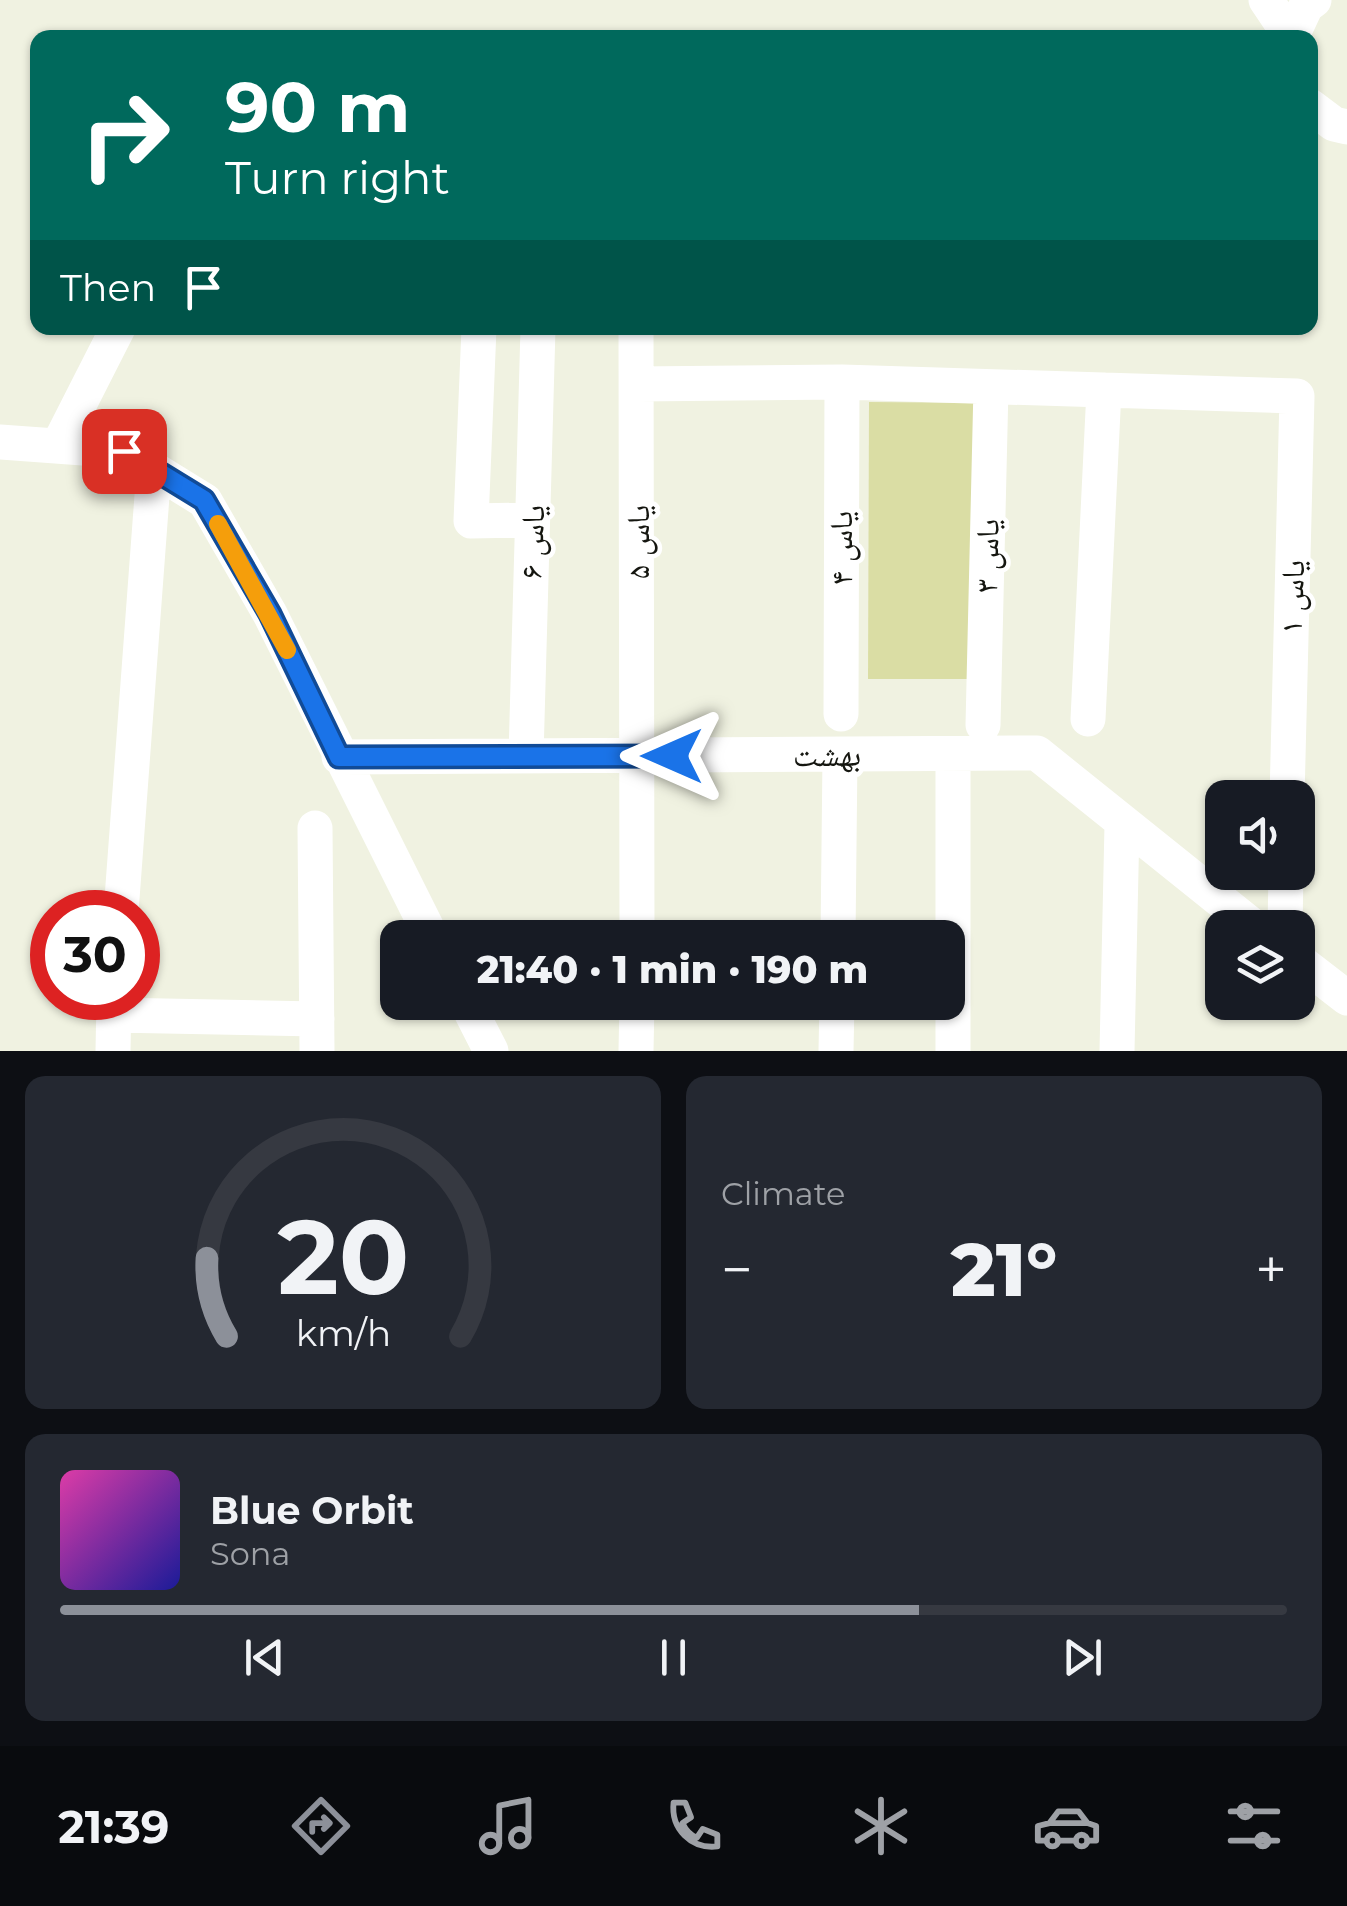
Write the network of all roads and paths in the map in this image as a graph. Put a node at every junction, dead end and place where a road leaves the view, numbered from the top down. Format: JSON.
{"nodes":[{"id":1,"x":1266,"y":0,"type":"edge"},
{"id":2,"x":1314,"y":0,"type":"edge"},
{"id":3,"x":1286,"y":30,"type":"edge"},
{"id":4,"x":1295,"y":30,"type":"edge"},
{"id":5,"x":1318,"y":112,"type":"edge"},
{"id":6,"x":1347,"y":126,"type":"edge"},
{"id":7,"x":1347,"y":136,"type":"edge"},
{"id":8,"x":1318,"y":144,"type":"edge"},
{"id":9,"x":114,"y":335,"type":"edge"},
{"id":10,"x":479,"y":335,"type":"edge"},
{"id":11,"x":538,"y":335,"type":"edge"},
{"id":12,"x":636,"y":335,"type":"edge"},
{"id":13,"x":842,"y":382,"type":"junction"},
{"id":14,"x":637,"y":384,"type":"junction"},
{"id":15,"x":991,"y":386,"type":"junction"},
{"id":16,"x":1104,"y":390,"type":"junction"},
{"id":17,"x":0,"y":442,"type":"edge"},
{"id":18,"x":58,"y":446,"type":"junction"},
{"id":19,"x":154,"y":469,"type":"junction"},
{"id":20,"x":532,"y":520,"type":"junction"},
{"id":21,"x":841,"y":714,"type":"dead end"},
{"id":22,"x":1088,"y":719,"type":"dead end"},
{"id":23,"x":982,"y":725,"type":"dead end"},
{"id":24,"x":840,"y":754,"type":"junction"},
{"id":25,"x":954,"y":754,"type":"junction"},
{"id":26,"x":526,"y":756,"type":"junction"},
{"id":27,"x":339,"y":757,"type":"junction"},
{"id":28,"x":639,"y":757,"type":"junction"},
{"id":29,"x":1287,"y":780,"type":"edge"},
{"id":30,"x":1122,"y":826,"type":"junction"},
{"id":31,"x":315,"y":828,"type":"dead end"},
{"id":32,"x":122,"y":890,"type":"edge"},
{"id":33,"x":1232,"y":910,"type":"edge"},
{"id":34,"x":423,"y":920,"type":"edge"},
{"id":35,"x":637,"y":920,"type":"edge"},
{"id":36,"x":838,"y":920,"type":"edge"},
{"id":37,"x":1315,"y":973,"type":"edge"},
{"id":38,"x":1347,"y":998,"type":"edge"},
{"id":39,"x":160,"y":1013,"type":"edge"},
{"id":40,"x":113,"y":1020,"type":"edge"},
{"id":41,"x":476,"y":1020,"type":"edge"},
{"id":42,"x":637,"y":1020,"type":"edge"},
{"id":43,"x":837,"y":1020,"type":"edge"},
{"id":44,"x":317,"y":1035,"type":"edge"},
{"id":45,"x":113,"y":1051,"type":"edge"},
{"id":46,"x":492,"y":1051,"type":"edge"},
{"id":47,"x":636,"y":1051,"type":"edge"},
{"id":48,"x":836,"y":1051,"type":"edge"},
{"id":49,"x":953,"y":1051,"type":"edge"},
{"id":50,"x":1117,"y":1051,"type":"edge"}],
"edges":[{"from":1,"to":3,"type":"street"},
{"from":2,"to":4,"type":"street"},
{"from":5,"to":6,"type":"street"},
{"from":7,"to":8,"type":"street"},
{"from":9,"to":18,"type":"street"},
{"from":10,"to":20,"type":"street"},
{"from":11,"to":20,"type":"street","name":"یاس ۶"},
{"from":12,"to":14,"type":"street","name":"یاس ۵"},
{"from":13,"to":14,"type":"street"},
{"from":13,"to":15,"type":"street"},
{"from":13,"to":21,"type":"street","name":"یاس ۴"},
{"from":14,"to":28,"type":"street","name":"یاس ۵"},
{"from":15,"to":16,"type":"street"},
{"from":15,"to":23,"type":"street","name":"یاس ۳"},
{"from":16,"to":22,"type":"street"},
{"from":16,"to":29,"type":"street","name":"یاس ۱"},
{"from":17,"to":18,"type":"street"},
{"from":18,"to":19,"type":"street"},
{"from":19,"to":27,"type":"street"},
{"from":19,"to":32,"type":"street"},
{"from":20,"to":26,"type":"street","name":"یاس ۶"},
{"from":24,"to":25,"type":"street","name":"بهشت"},
{"from":24,"to":28,"type":"street","name":"بهشت"},
{"from":24,"to":36,"type":"street"},
{"from":25,"to":30,"type":"street","name":"بهشت"},
{"from":25,"to":49,"type":"street"},
{"from":26,"to":27,"type":"street","name":"بهشت"},
{"from":26,"to":28,"type":"street","name":"بهشت"},
{"from":27,"to":34,"type":"street"},
{"from":28,"to":35,"type":"street","name":"یاس ۵"},
{"from":30,"to":33,"type":"street","name":"بهشت"},
{"from":30,"to":50,"type":"street"},
{"from":31,"to":44,"type":"street"},
{"from":37,"to":38,"type":"street"},
{"from":39,"to":44,"type":"street"},
{"from":40,"to":45,"type":"street"},
{"from":41,"to":46,"type":"street"},
{"from":42,"to":47,"type":"street"},
{"from":43,"to":48,"type":"street"}]}
